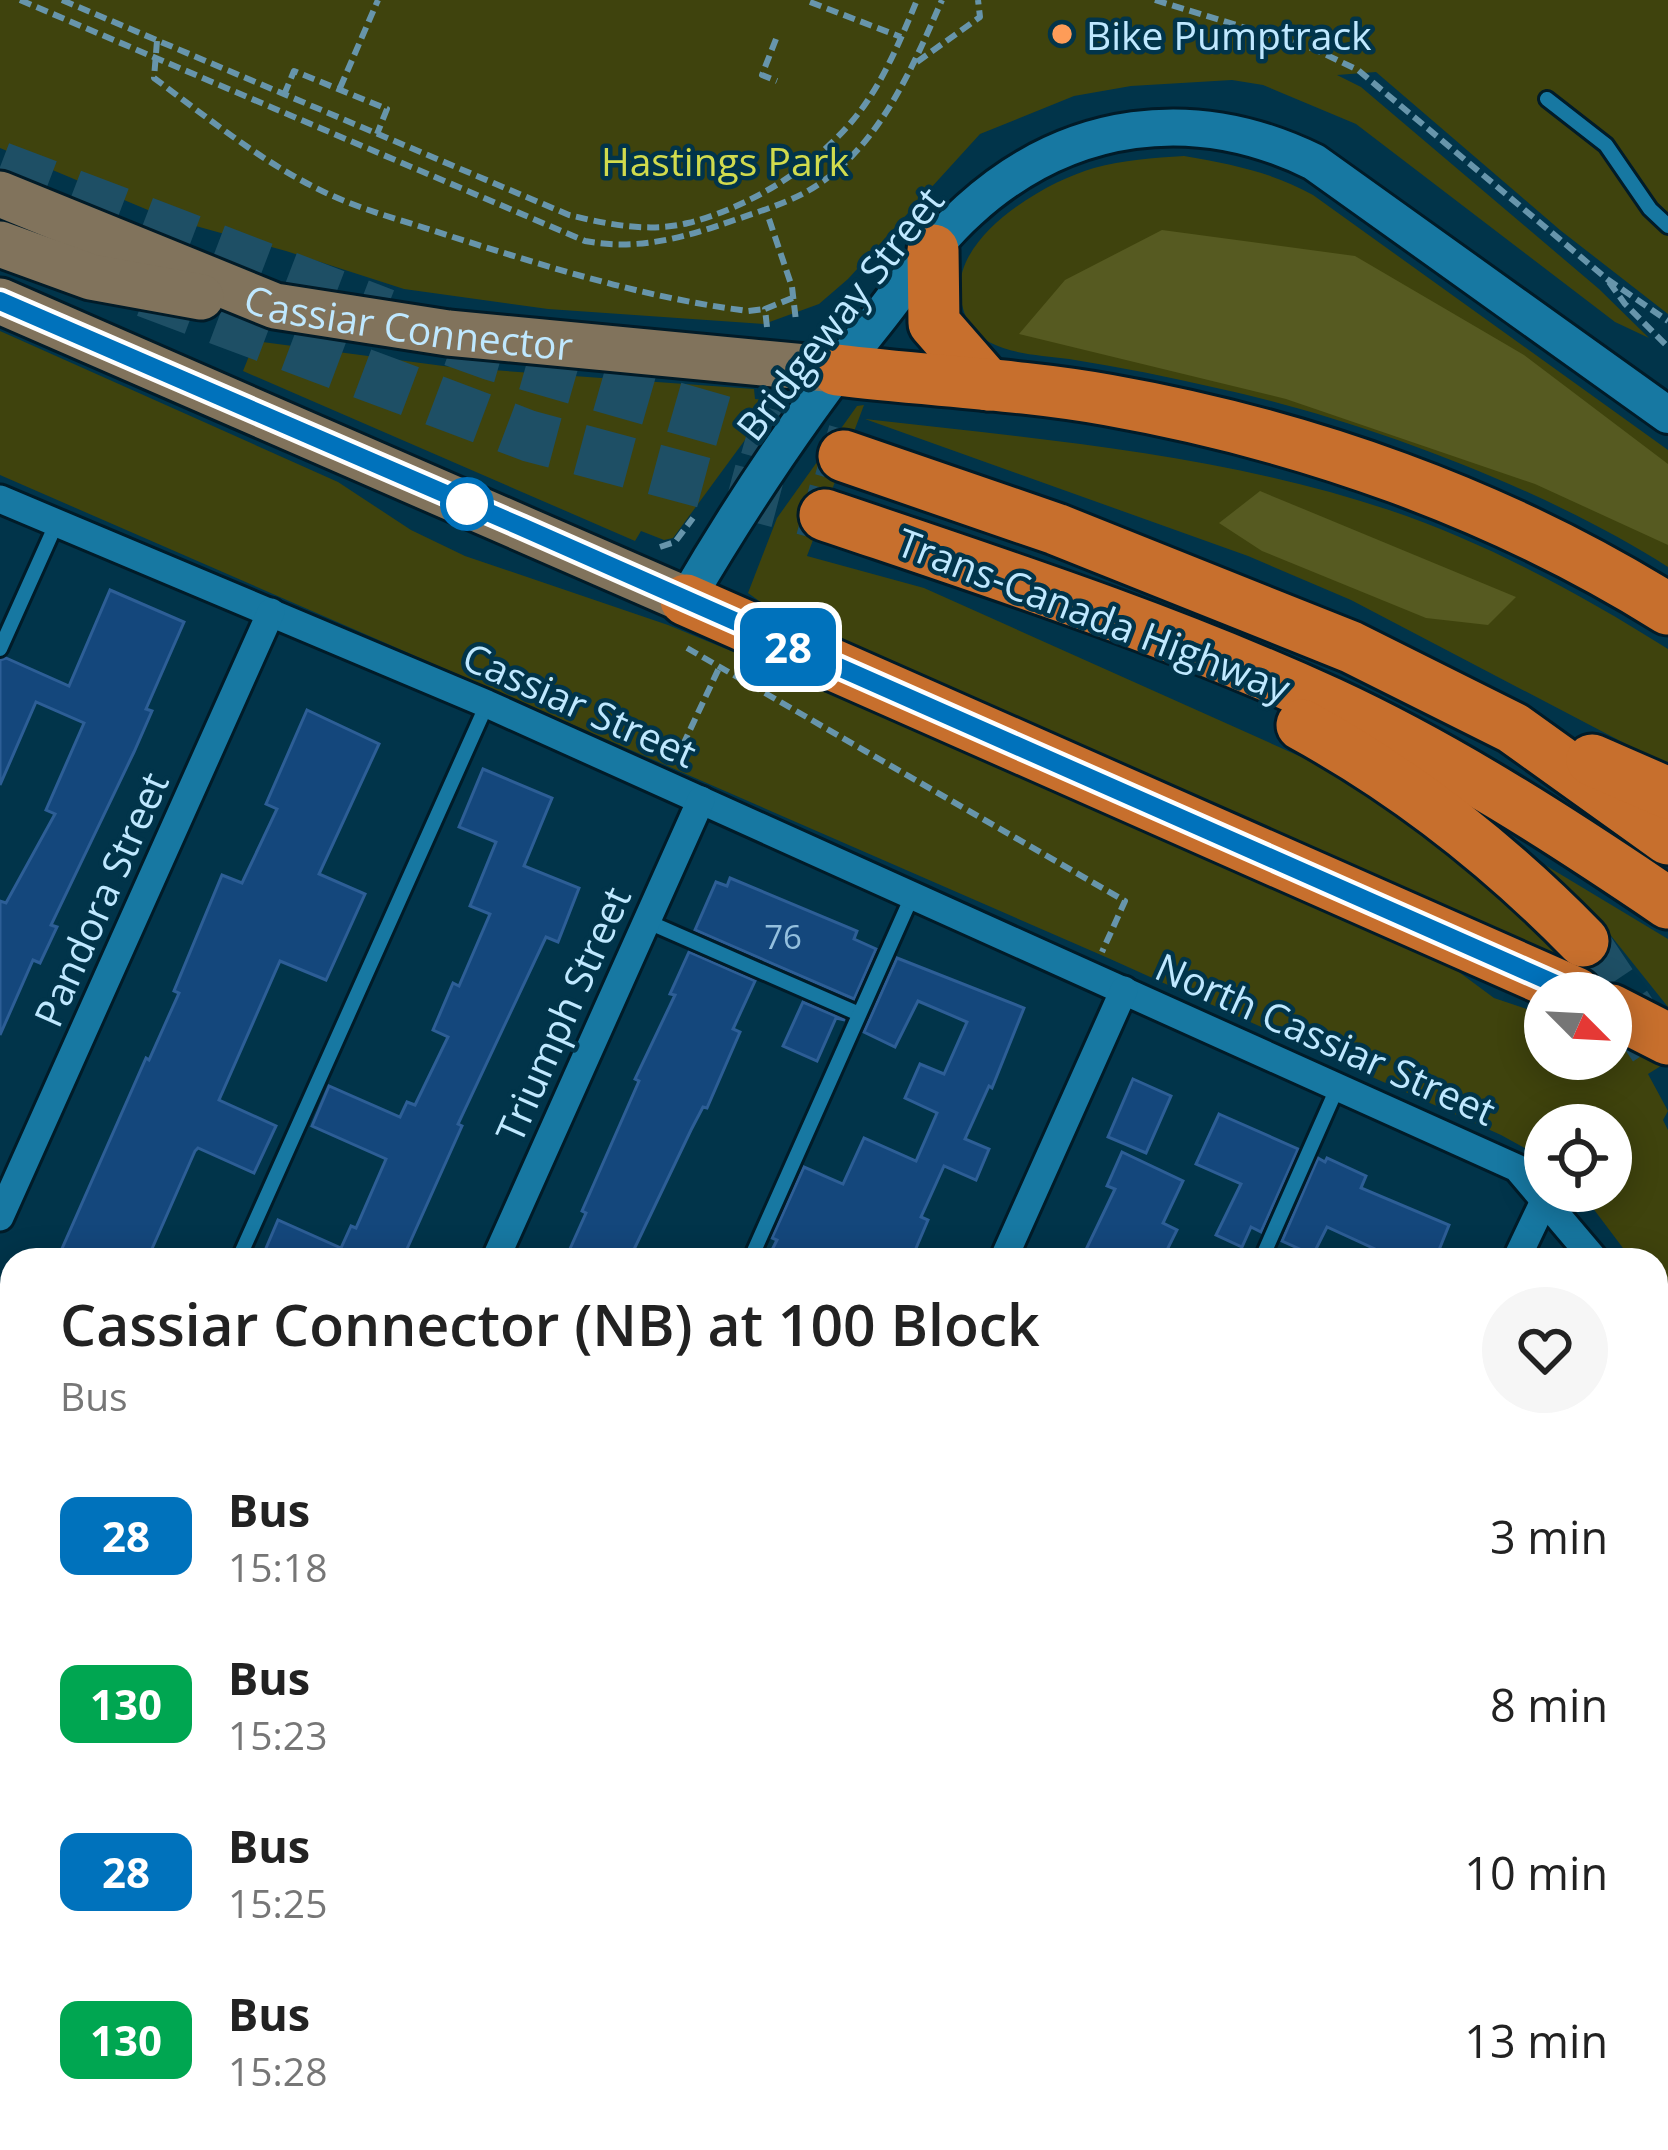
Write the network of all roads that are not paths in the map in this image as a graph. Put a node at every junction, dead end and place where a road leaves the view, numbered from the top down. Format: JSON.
{"nodes":[{"id":1,"x":1547,"y":99,"type":"dead end"},
{"id":2,"x":0,"y":194,"type":"edge"},
{"id":3,"x":1668,"y":226,"type":"edge"},
{"id":4,"x":0,"y":244,"type":"edge"},
{"id":5,"x":933,"y":250,"type":"junction"},
{"id":6,"x":0,"y":301,"type":"edge"},
{"id":7,"x":275,"y":306,"type":"junction"},
{"id":8,"x":837,"y":370,"type":"junction"},
{"id":9,"x":988,"y":385,"type":"junction"},
{"id":10,"x":1668,"y":415,"type":"edge"},
{"id":11,"x":844,"y":456,"type":"tunnel mouth"},
{"id":12,"x":0,"y":499,"type":"edge"},
{"id":13,"x":825,"y":515,"type":"tunnel mouth"},
{"id":14,"x":57,"y":522,"type":"junction"},
{"id":15,"x":1035,"y":586,"type":"junction"},
{"id":16,"x":1668,"y":608,"type":"edge"},
{"id":17,"x":271,"y":612,"type":"junction"},
{"id":18,"x":685,"y":623,"type":"junction"},
{"id":19,"x":0,"y":649,"type":"edge"},
{"id":20,"x":487,"y":704,"type":"junction"},
{"id":21,"x":1513,"y":728,"type":"junction"},
{"id":22,"x":1668,"y":794,"type":"edge"},
{"id":23,"x":701,"y":800,"type":"junction"},
{"id":24,"x":1668,"y":839,"type":"edge"},
{"id":25,"x":913,"y":894,"type":"junction"},
{"id":26,"x":1668,"y":903,"type":"edge"},
{"id":27,"x":646,"y":921,"type":"junction"},
{"id":28,"x":1583,"y":941,"type":"tunnel mouth"},
{"id":29,"x":1525,"y":972,"type":"edge"},
{"id":30,"x":1124,"y":989,"type":"junction"},
{"id":31,"x":859,"y":1014,"type":"junction"},
{"id":32,"x":1632,"y":1021,"type":"edge"},
{"id":33,"x":1668,"y":1039,"type":"edge"},
{"id":34,"x":1338,"y":1086,"type":"junction"},
{"id":35,"x":1524,"y":1175,"type":"edge"},
{"id":36,"x":1539,"y":1212,"type":"edge"},
{"id":37,"x":1558,"y":1212,"type":"edge"},
{"id":38,"x":0,"y":1217,"type":"edge"},
{"id":39,"x":243,"y":1248,"type":"edge"},
{"id":40,"x":500,"y":1248,"type":"edge"},
{"id":41,"x":754,"y":1248,"type":"edge"},
{"id":42,"x":1008,"y":1248,"type":"edge"},
{"id":43,"x":1266,"y":1248,"type":"edge"},
{"id":44,"x":1522,"y":1248,"type":"edge"},
{"id":45,"x":1586,"y":1248,"type":"edge"}],
"edges":[{"from":1,"to":3,"type":"lane"},
{"from":2,"to":7,"type":"main road","name":"Cassiar Connector"},
{"from":4,"to":7,"type":"main road"},
{"from":5,"to":8,"type":"street","name":"Bridgeway Street"},
{"from":5,"to":9,"type":"highway"},
{"from":5,"to":10,"type":"street","name":"Bridgeway Street"},
{"from":6,"to":18,"type":"main road"},
{"from":7,"to":8,"type":"main road","name":"Cassiar Connector"},
{"from":8,"to":9,"type":"highway"},
{"from":8,"to":18,"type":"street","name":"Bridgeway Street"},
{"from":9,"to":16,"type":"highway"},
{"from":11,"to":21,"type":"highway","name":"Trans-Canada Highway"},
{"from":12,"to":14,"type":"street","name":"Cassiar Street"},
{"from":13,"to":15,"type":"highway","name":"Trans-Canada Highway"},
{"from":14,"to":17,"type":"street","name":"Cassiar Street"},
{"from":14,"to":19,"type":"lane"},
{"from":15,"to":26,"type":"highway","name":"Trans-Canada Highway"},
{"from":15,"to":28,"type":"highway"},
{"from":17,"to":20,"type":"street","name":"Cassiar Street"},
{"from":17,"to":38,"type":"street","name":"Pandora Street"},
{"from":18,"to":29,"type":"highway"},
{"from":20,"to":23,"type":"street","name":"Cassiar Street"},
{"from":20,"to":39,"type":"lane"},
{"from":21,"to":22,"type":"highway"},
{"from":21,"to":24,"type":"highway","name":"Trans-Canada Highway"},
{"from":23,"to":25,"type":"street","name":"Cassiar Street"},
{"from":23,"to":27,"type":"street","name":"Triumph Street"},
{"from":25,"to":30,"type":"street","name":"Cassiar Street"},
{"from":25,"to":31,"type":"lane"},
{"from":27,"to":31,"type":"lane"},
{"from":27,"to":40,"type":"street","name":"Triumph Street"},
{"from":30,"to":34,"type":"street","name":"North Cassiar Street"},
{"from":30,"to":42,"type":"street"},
{"from":31,"to":41,"type":"lane"},
{"from":32,"to":33,"type":"highway"},
{"from":34,"to":35,"type":"street","name":"North Cassiar Street"},
{"from":34,"to":43,"type":"lane"},
{"from":36,"to":44,"type":"street"},
{"from":37,"to":45,"type":"street","name":"North Cassiar Street"}]}
